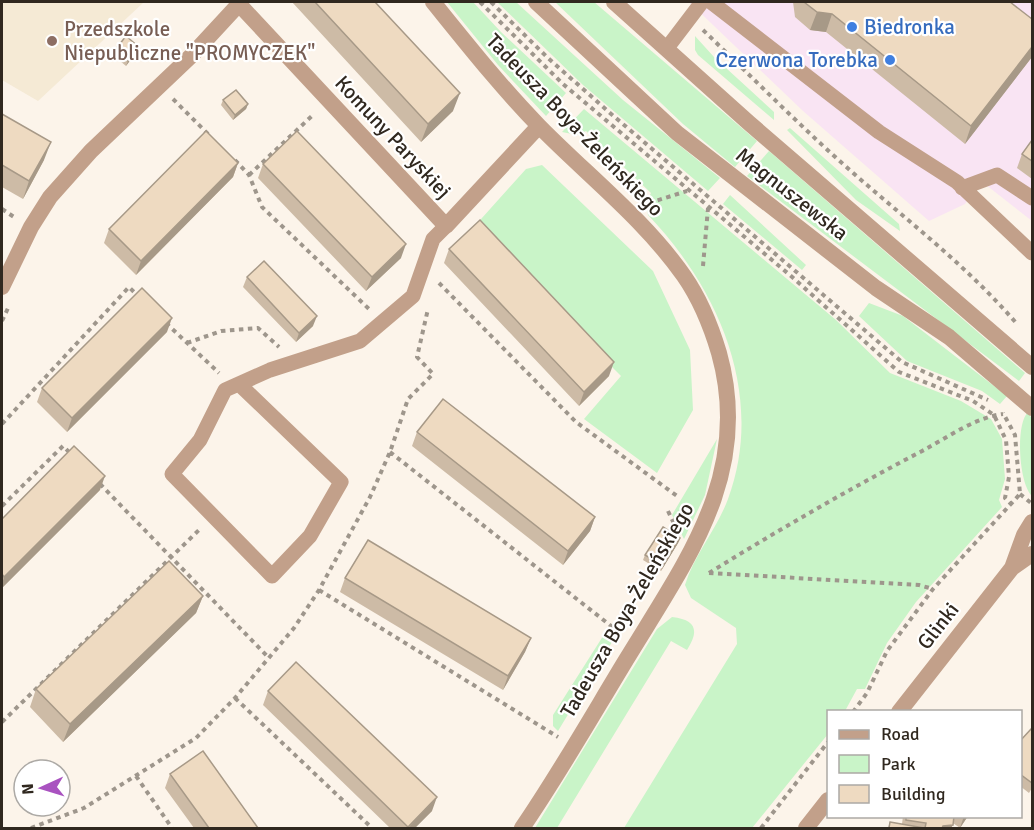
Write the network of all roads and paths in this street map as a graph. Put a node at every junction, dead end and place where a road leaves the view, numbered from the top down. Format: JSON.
{"nodes":[{"id":1,"x":433,"y":2,"type":"edge"},
{"id":2,"x":480,"y":2,"type":"edge"},
{"id":3,"x":491,"y":2,"type":"edge"},
{"id":4,"x":536,"y":2,"type":"edge"},
{"id":5,"x":614,"y":2,"type":"edge"},
{"id":6,"x":702,"y":2,"type":"edge"},
{"id":7,"x":711,"y":2,"type":"edge"},
{"id":8,"x":238,"y":3,"type":"edge"},
{"id":9,"x":690,"y":17,"type":"junction"},
{"id":10,"x":667,"y":48,"type":"junction"},
{"id":11,"x":160,"y":86,"type":"junction"},
{"id":12,"x":328,"y":100,"type":"junction"},
{"id":13,"x":539,"y":126,"type":"junction"},
{"id":14,"x":209,"y":135,"type":"edge"},
{"id":15,"x":233,"y":159,"type":"edge"},
{"id":16,"x":249,"y":175,"type":"junction"},
{"id":17,"x":962,"y":188,"type":"junction"},
{"id":18,"x":1032,"y":198,"type":"edge"},
{"id":19,"x":708,"y":207,"type":"junction"},
{"id":20,"x":446,"y":226,"type":"junction"},
{"id":21,"x":1032,"y":253,"type":"edge"},
{"id":22,"x":436,"y":279,"type":"dead end"},
{"id":23,"x":2,"y":287,"type":"edge"},
{"id":24,"x":694,"y":292,"type":"junction"},
{"id":25,"x":12,"y":301,"type":"dead end"},
{"id":26,"x":145,"y":303,"type":"edge"},
{"id":27,"x":162,"y":319,"type":"edge"},
{"id":28,"x":2,"y":321,"type":"edge"},
{"id":29,"x":382,"y":322,"type":"junction"},
{"id":30,"x":1021,"y":329,"type":"dead end"},
{"id":31,"x":187,"y":343,"type":"junction"},
{"id":32,"x":296,"y":362,"type":"junction"},
{"id":33,"x":1032,"y":367,"type":"edge"},
{"id":34,"x":235,"y":386,"type":"junction"},
{"id":35,"x":994,"y":404,"type":"dead end"},
{"id":36,"x":1032,"y":408,"type":"edge"},
{"id":37,"x":999,"y":409,"type":"dead end"},
{"id":38,"x":1005,"y":414,"type":"dead end"},
{"id":39,"x":994,"y":415,"type":"junction"},
{"id":40,"x":2,"y":424,"type":"edge"},
{"id":41,"x":390,"y":452,"type":"dead end"},
{"id":42,"x":80,"y":463,"type":"edge"},
{"id":43,"x":96,"y":480,"type":"edge"},
{"id":44,"x":1020,"y":494,"type":"junction"},
{"id":45,"x":677,"y":496,"type":"dead end"},
{"id":46,"x":1011,"y":504,"type":"junction"},
{"id":47,"x":1032,"y":504,"type":"edge"},
{"id":48,"x":2,"y":506,"type":"edge"},
{"id":49,"x":1018,"y":510,"type":"dead end"},
{"id":50,"x":668,"y":511,"type":"dead end"},
{"id":51,"x":215,"y":518,"type":"junction"},
{"id":52,"x":1032,"y":522,"type":"edge"},
{"id":53,"x":683,"y":541,"type":"dead end"},
{"id":54,"x":1032,"y":554,"type":"edge"},
{"id":55,"x":170,"y":557,"type":"junction"},
{"id":56,"x":1012,"y":568,"type":"junction"},
{"id":57,"x":702,"y":569,"type":"dead end"},
{"id":58,"x":709,"y":573,"type":"junction"},
{"id":59,"x":933,"y":589,"type":"junction"},
{"id":60,"x":320,"y":590,"type":"dead end"},
{"id":61,"x":636,"y":644,"type":"junction"},
{"id":62,"x":269,"y":658,"type":"dead end"},
{"id":63,"x":235,"y":698,"type":"dead end"},
{"id":64,"x":854,"y":710,"type":"edge"},
{"id":65,"x":900,"y":710,"type":"edge"},
{"id":66,"x":2,"y":722,"type":"edge"},
{"id":67,"x":827,"y":743,"type":"edge"},
{"id":68,"x":573,"y":747,"type":"junction"},
{"id":69,"x":136,"y":776,"type":"dead end"},
{"id":70,"x":827,"y":801,"type":"edge"},
{"id":71,"x":172,"y":828,"type":"edge"},
{"id":72,"x":372,"y":828,"type":"edge"},
{"id":73,"x":522,"y":828,"type":"edge"},
{"id":74,"x":761,"y":828,"type":"edge"},
{"id":75,"x":806,"y":828,"type":"edge"}],
"edges":[{"from":1,"to":13,"type":"street","name":"Tadeusza Boya-Żeleńskiego"},
{"from":2,"to":19,"type":"path"},
{"from":3,"to":35,"type":"path"},
{"from":4,"to":36,"type":"street","name":"Magnuszewska"},
{"from":5,"to":10,"type":"street","name":"Magnuszewska"},
{"from":6,"to":9,"type":"lane"},
{"from":7,"to":17,"type":"lane"},
{"from":8,"to":11,"type":"street","name":"Komuny Paryskiej"},
{"from":8,"to":12,"type":"street","name":"Komuny Paryskiej"},
{"from":9,"to":10,"type":"lane"},
{"from":9,"to":30,"type":"path"},
{"from":10,"to":33,"type":"street","name":"Magnuszewska"},
{"from":11,"to":14,"type":"path"},
{"from":11,"to":23,"type":"street","name":"Komuny Paryskiej"},
{"from":12,"to":16,"type":"path"},
{"from":12,"to":20,"type":"street","name":"Komuny Paryskiej"},
{"from":13,"to":20,"type":"street","name":"Komuny Paryskiej"},
{"from":13,"to":24,"type":"street","name":"Tadeusza Boya-Żeleńskiego"},
{"from":15,"to":16,"type":"path"},
{"from":16,"to":29,"type":"path"},
{"from":17,"to":18,"type":"lane"},
{"from":17,"to":21,"type":"lane"},
{"from":19,"to":24,"type":"path"},
{"from":19,"to":39,"type":"path"},
{"from":20,"to":29,"type":"lane"},
{"from":22,"to":45,"type":"path"},
{"from":24,"to":61,"type":"street","name":"Tadeusza Boya-Żeleńskiego"},
{"from":25,"to":28,"type":"path"},
{"from":26,"to":40,"type":"path"},
{"from":27,"to":31,"type":"path"},
{"from":29,"to":32,"type":"lane"},
{"from":31,"to":32,"type":"path"},
{"from":31,"to":34,"type":"path"},
{"from":32,"to":34,"type":"lane"},
{"from":34,"to":51,"type":"lane"},
{"from":34,"to":51,"type":"lane"},
{"from":37,"to":44,"type":"path"},
{"from":38,"to":39,"type":"path"},
{"from":39,"to":46,"type":"path"},
{"from":39,"to":58,"type":"path"},
{"from":41,"to":61,"type":"path"},
{"from":42,"to":48,"type":"path"},
{"from":43,"to":55,"type":"path"},
{"from":44,"to":46,"type":"path"},
{"from":44,"to":47,"type":"path"},
{"from":46,"to":49,"type":"path"},
{"from":46,"to":59,"type":"path"},
{"from":50,"to":53,"type":"path"},
{"from":51,"to":55,"type":"path"},
{"from":52,"to":56,"type":"street","name":"Glinki"},
{"from":54,"to":56,"type":"street","name":"Glinki"},
{"from":55,"to":62,"type":"path"},
{"from":55,"to":66,"type":"path"},
{"from":56,"to":65,"type":"street","name":"Glinki"},
{"from":57,"to":58,"type":"path"},
{"from":58,"to":59,"type":"path"},
{"from":59,"to":64,"type":"path"},
{"from":60,"to":68,"type":"path"},
{"from":61,"to":68,"type":"street","name":"Tadeusza Boya-Żeleńskiego"},
{"from":63,"to":72,"type":"path"},
{"from":67,"to":74,"type":"path"},
{"from":68,"to":73,"type":"street","name":"Tadeusza Boya-Żeleńskiego"},
{"from":69,"to":71,"type":"path"},
{"from":70,"to":75,"type":"street"}]}
